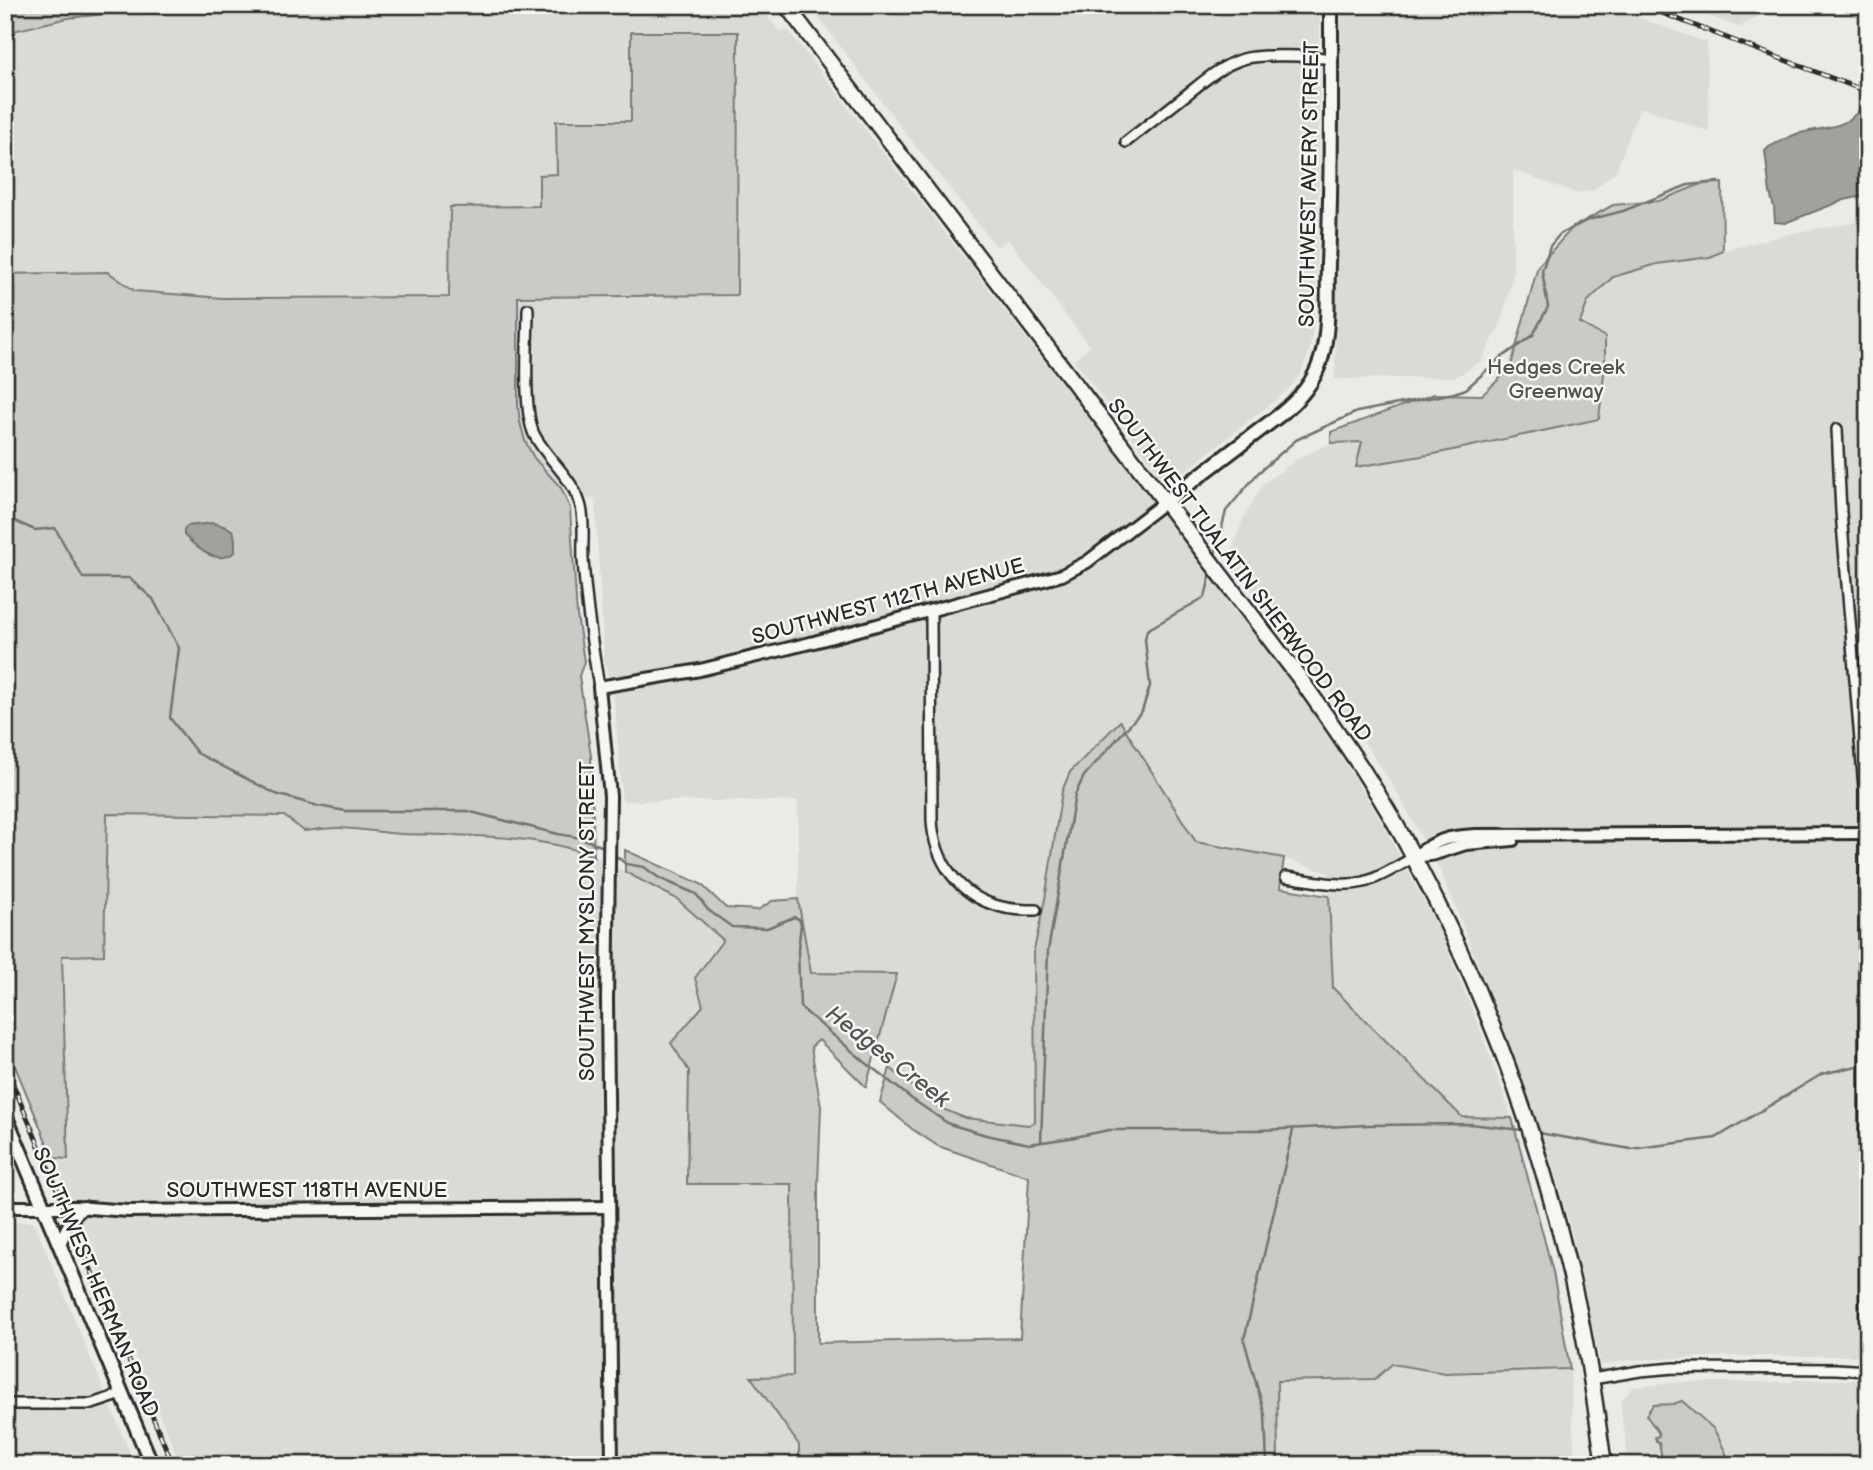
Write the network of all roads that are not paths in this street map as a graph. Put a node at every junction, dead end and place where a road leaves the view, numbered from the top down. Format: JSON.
{"nodes":[{"id":1,"x":786,"y":5,"type":"edge"},
{"id":2,"x":1331,"y":5,"type":"edge"},
{"id":3,"x":1331,"y":59,"type":"junction"},
{"id":4,"x":1126,"y":142,"type":"dead end"},
{"id":5,"x":528,"y":309,"type":"dead end"},
{"id":6,"x":1837,"y":429,"type":"dead end"},
{"id":7,"x":1165,"y":502,"type":"junction"},
{"id":8,"x":931,"y":611,"type":"junction"},
{"id":9,"x":599,"y":687,"type":"junction"},
{"id":10,"x":1866,"y":833,"type":"edge"},
{"id":11,"x":1414,"y":857,"type":"junction"},
{"id":12,"x":1286,"y":877,"type":"dead end"},
{"id":13,"x":1036,"y":910,"type":"dead end"},
{"id":14,"x":5,"y":1115,"type":"edge"},
{"id":15,"x":5,"y":1207,"type":"edge"},
{"id":16,"x":44,"y":1207,"type":"junction"},
{"id":17,"x":84,"y":1207,"type":"junction"},
{"id":18,"x":609,"y":1207,"type":"junction"},
{"id":19,"x":60,"y":1247,"type":"junction"},
{"id":20,"x":1867,"y":1371,"type":"edge"},
{"id":21,"x":1592,"y":1379,"type":"junction"},
{"id":22,"x":122,"y":1394,"type":"junction"},
{"id":23,"x":5,"y":1404,"type":"edge"},
{"id":24,"x":152,"y":1465,"type":"edge"},
{"id":25,"x":611,"y":1465,"type":"edge"},
{"id":26,"x":1604,"y":1465,"type":"edge"}],
"edges":[{"from":1,"to":7,"type":"highway","name":"SOUTHWEST TUALATIN SHERWOOD ROAD"},
{"from":2,"to":3,"type":"main road","name":"SOUTHWEST AVERY STREET"},
{"from":3,"to":4,"type":"street"},
{"from":3,"to":7,"type":"main road","name":"SOUTHWEST AVERY STREET"},
{"from":5,"to":9,"type":"street","name":"SOUTHWEST MYSLONY STREET"},
{"from":6,"to":10,"type":"street"},
{"from":7,"to":8,"type":"street","name":"SOUTHWEST 112TH AVENUE"},
{"from":7,"to":11,"type":"highway","name":"SOUTHWEST TUALATIN SHERWOOD ROAD"},
{"from":8,"to":9,"type":"street","name":"SOUTHWEST 112TH AVENUE"},
{"from":8,"to":13,"type":"street"},
{"from":9,"to":18,"type":"street","name":"SOUTHWEST MYSLONY STREET"},
{"from":10,"to":11,"type":"street"},
{"from":10,"to":20,"type":"street"},
{"from":11,"to":12,"type":"street"},
{"from":11,"to":21,"type":"highway","name":"SOUTHWEST TUALATIN SHERWOOD ROAD"},
{"from":14,"to":16,"type":"main road","name":"SOUTHWEST HERMAN ROAD"},
{"from":15,"to":16,"type":"street","name":"SOUTHWEST 118TH AVENUE"},
{"from":16,"to":17,"type":"street","name":"SOUTHWEST 118TH AVENUE"},
{"from":16,"to":19,"type":"main road","name":"SOUTHWEST HERMAN ROAD"},
{"from":17,"to":18,"type":"street","name":"SOUTHWEST 118TH AVENUE"},
{"from":17,"to":19,"type":"street"},
{"from":18,"to":25,"type":"street","name":"SOUTHWEST MYSLONY STREET"},
{"from":19,"to":22,"type":"main road","name":"SOUTHWEST HERMAN ROAD"},
{"from":20,"to":21,"type":"street"},
{"from":21,"to":26,"type":"highway","name":"SOUTHWEST TUALATIN SHERWOOD ROAD"},
{"from":22,"to":23,"type":"street"},
{"from":22,"to":24,"type":"main road","name":"SOUTHWEST HERMAN ROAD"}]}
